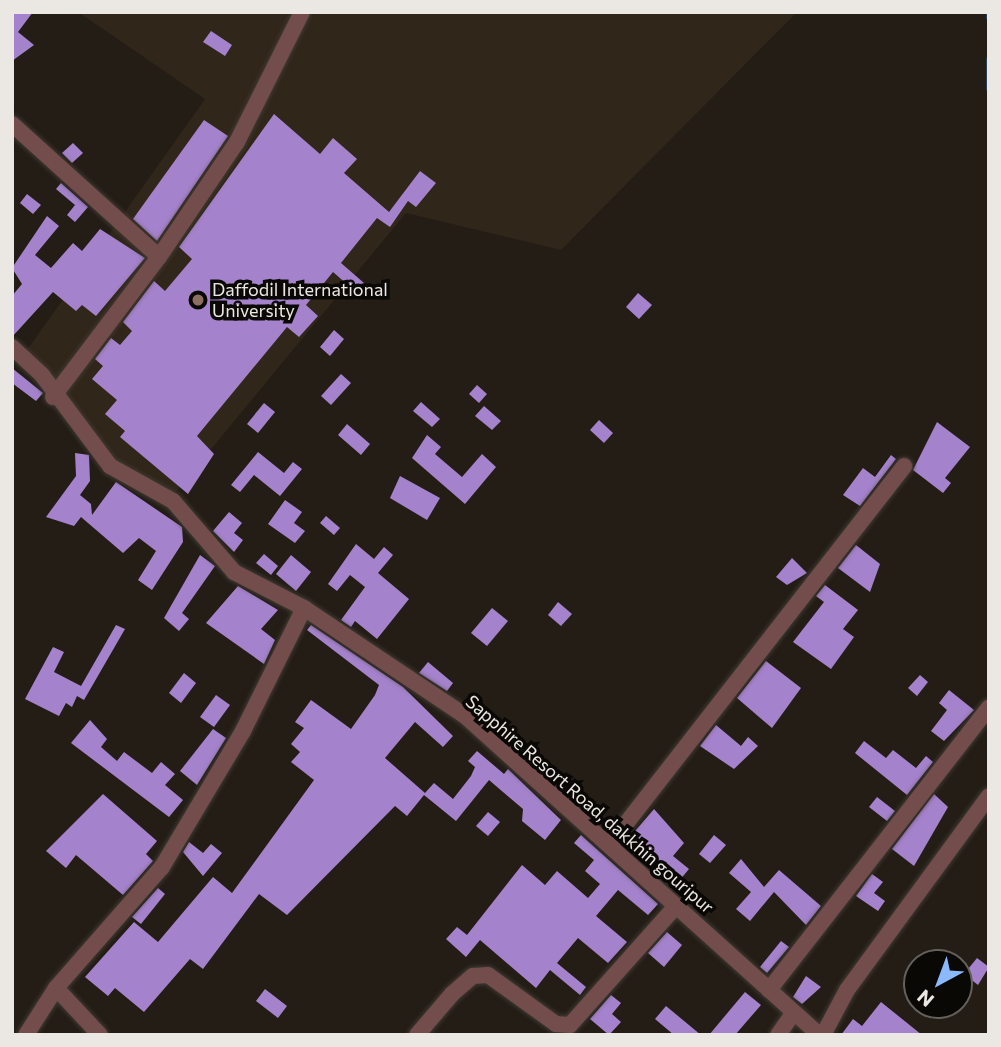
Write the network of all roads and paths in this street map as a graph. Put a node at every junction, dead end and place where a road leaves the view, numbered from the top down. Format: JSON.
{"nodes":[{"id":1,"x":303,"y":12,"type":"edge"},
{"id":2,"x":12,"y":124,"type":"edge"},
{"id":3,"x":159,"y":257,"type":"junction"},
{"id":4,"x":12,"y":347,"type":"edge"},
{"id":5,"x":53,"y":397,"type":"junction"},
{"id":6,"x":904,"y":466,"type":"dead end"},
{"id":7,"x":304,"y":608,"type":"junction"},
{"id":8,"x":989,"y":707,"type":"edge"},
{"id":9,"x":989,"y":796,"type":"edge"},
{"id":10,"x":610,"y":844,"type":"junction"},
{"id":11,"x":676,"y":906,"type":"junction"},
{"id":12,"x":56,"y":988,"type":"junction"},
{"id":13,"x":769,"y":990,"type":"junction"},
{"id":14,"x":792,"y":1015,"type":"junction"},
{"id":15,"x":26,"y":1035,"type":"edge"},
{"id":16,"x":100,"y":1035,"type":"edge"},
{"id":17,"x":417,"y":1035,"type":"edge"},
{"id":18,"x":778,"y":1035,"type":"edge"},
{"id":19,"x":822,"y":1035,"type":"edge"}],
"edges":[{"from":1,"to":3,"type":"street"},
{"from":2,"to":3,"type":"street"},
{"from":3,"to":5,"type":"street"},
{"from":4,"to":5,"type":"street","name":"Sapphire Resort Road, dakkhin gouripur"},
{"from":5,"to":7,"type":"street","name":"Sapphire Resort Road, dakkhin gouripur"},
{"from":6,"to":10,"type":"street"},
{"from":7,"to":10,"type":"street","name":"Sapphire Resort Road, dakkhin gouripur"},
{"from":7,"to":12,"type":"street"},
{"from":8,"to":13,"type":"street"},
{"from":9,"to":19,"type":"street"},
{"from":10,"to":11,"type":"street","name":"Sapphire Resort Road, dakkhin gouripur"},
{"from":11,"to":13,"type":"street","name":"Sapphire Resort Road, dakkhin gouripur"},
{"from":11,"to":17,"type":"street"},
{"from":12,"to":15,"type":"street"},
{"from":12,"to":16,"type":"street"},
{"from":13,"to":14,"type":"street","name":"Sapphire Resort Road, dakkhin gouripur"},
{"from":14,"to":18,"type":"street"},
{"from":14,"to":19,"type":"street","name":"Sapphire Resort Road, dakkhin gouripur"}]}
